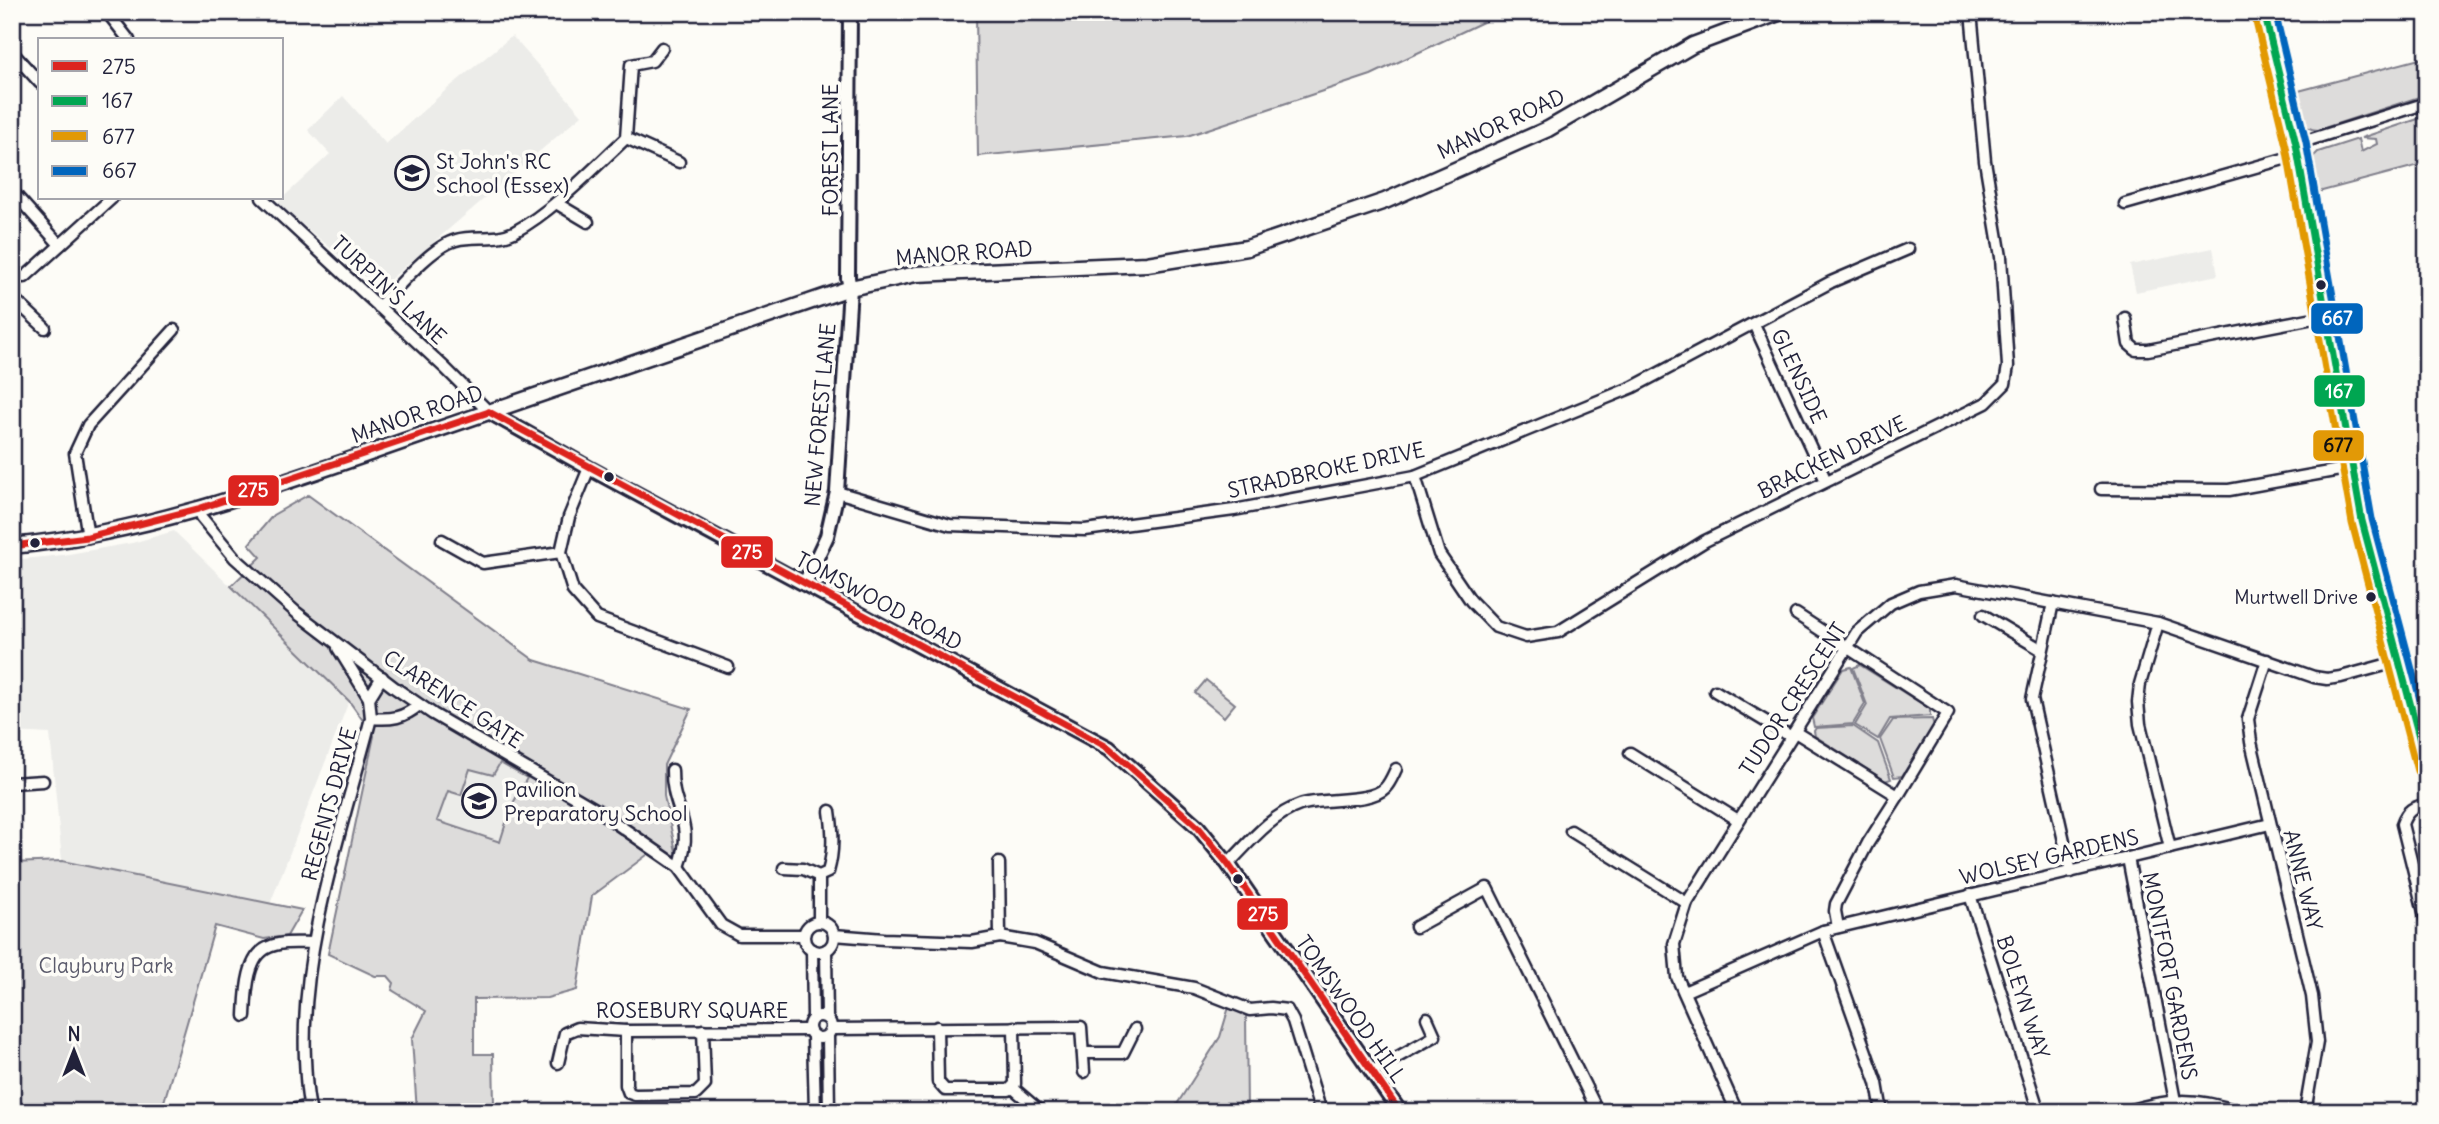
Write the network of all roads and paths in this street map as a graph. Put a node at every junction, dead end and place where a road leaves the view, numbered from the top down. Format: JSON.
{"nodes":[{"id":1,"x":107,"y":12,"type":"edge"},
{"id":2,"x":850,"y":12,"type":"edge"},
{"id":3,"x":1781,"y":12,"type":"edge"},
{"id":4,"x":1971,"y":12,"type":"edge"},
{"id":5,"x":2264,"y":12,"type":"edge"},
{"id":6,"x":127,"y":38,"type":"edge"},
{"id":7,"x":662,"y":48,"type":"dead end"},
{"id":8,"x":12,"y":52,"type":"edge"},
{"id":9,"x":38,"y":81,"type":"edge"},
{"id":10,"x":2427,"y":103,"type":"edge"},
{"id":11,"x":626,"y":138,"type":"junction"},
{"id":12,"x":2297,"y":149,"type":"junction"},
{"id":13,"x":679,"y":162,"type":"dead end"},
{"id":14,"x":12,"y":191,"type":"edge"},
{"id":15,"x":110,"y":200,"type":"edge"},
{"id":16,"x":264,"y":200,"type":"edge"},
{"id":17,"x":556,"y":203,"type":"junction"},
{"id":18,"x":2125,"y":204,"type":"dead end"},
{"id":19,"x":588,"y":222,"type":"dead end"},
{"id":20,"x":60,"y":245,"type":"junction"},
{"id":21,"x":1908,"y":249,"type":"dead end"},
{"id":22,"x":12,"y":276,"type":"edge"},
{"id":23,"x":850,"y":288,"type":"junction"},
{"id":24,"x":12,"y":294,"type":"edge"},
{"id":25,"x":379,"y":307,"type":"junction"},
{"id":26,"x":2324,"y":316,"type":"junction"},
{"id":27,"x":2125,"y":318,"type":"dead end"},
{"id":28,"x":1754,"y":324,"type":"junction"},
{"id":29,"x":45,"y":328,"type":"dead end"},
{"id":30,"x":174,"y":330,"type":"dead end"},
{"id":31,"x":489,"y":412,"type":"junction"},
{"id":32,"x":589,"y":468,"type":"junction"},
{"id":33,"x":2351,"y":468,"type":"junction"},
{"id":34,"x":1415,"y":476,"type":"junction"},
{"id":35,"x":1826,"y":481,"type":"junction"},
{"id":36,"x":2101,"y":489,"type":"dead end"},
{"id":37,"x":837,"y":492,"type":"junction"},
{"id":38,"x":198,"y":509,"type":"junction"},
{"id":39,"x":88,"y":537,"type":"junction"},
{"id":40,"x":442,"y":540,"type":"dead end"},
{"id":41,"x":12,"y":546,"type":"edge"},
{"id":42,"x":561,"y":552,"type":"junction"},
{"id":43,"x":805,"y":583,"type":"junction"},
{"id":44,"x":2053,"y":603,"type":"junction"},
{"id":45,"x":1796,"y":614,"type":"dead end"},
{"id":46,"x":1983,"y":615,"type":"dead end"},
{"id":47,"x":2158,"y":623,"type":"junction"},
{"id":48,"x":333,"y":640,"type":"junction"},
{"id":49,"x":1846,"y":649,"type":"junction"},
{"id":50,"x":2042,"y":650,"type":"junction"},
{"id":51,"x":2267,"y":660,"type":"junction"},
{"id":52,"x":2400,"y":661,"type":"junction"},
{"id":53,"x":728,"y":667,"type":"dead end"},
{"id":54,"x":382,"y":677,"type":"junction"},
{"id":55,"x":1715,"y":691,"type":"dead end"},
{"id":56,"x":369,"y":698,"type":"junction"},
{"id":57,"x":419,"y":705,"type":"junction"},
{"id":58,"x":371,"y":718,"type":"junction"},
{"id":59,"x":1792,"y":734,"type":"junction"},
{"id":60,"x":1630,"y":753,"type":"dead end"},
{"id":61,"x":2427,"y":768,"type":"edge"},
{"id":62,"x":1396,"y":769,"type":"dead end"},
{"id":63,"x":672,"y":770,"type":"dead end"},
{"id":64,"x":43,"y":781,"type":"dead end"},
{"id":65,"x":12,"y":783,"type":"edge"},
{"id":66,"x":1898,"y":796,"type":"junction"},
{"id":67,"x":2427,"y":804,"type":"edge"},
{"id":68,"x":830,"y":811,"type":"dead end"},
{"id":69,"x":1738,"y":820,"type":"junction"},
{"id":70,"x":2270,"y":824,"type":"junction"},
{"id":71,"x":1571,"y":831,"type":"dead end"},
{"id":72,"x":2170,"y":848,"type":"junction"},
{"id":73,"x":2128,"y":858,"type":"junction"},
{"id":74,"x":1226,"y":861,"type":"junction"},
{"id":75,"x":999,"y":863,"type":"dead end"},
{"id":76,"x":679,"y":867,"type":"junction"},
{"id":77,"x":783,"y":868,"type":"dead end"},
{"id":78,"x":2071,"y":872,"type":"junction"},
{"id":79,"x":819,"y":876,"type":"junction"},
{"id":80,"x":1970,"y":895,"type":"junction"},
{"id":81,"x":1687,"y":903,"type":"junction"},
{"id":82,"x":819,"y":922,"type":"junction"},
{"id":83,"x":2427,"y":924,"type":"edge"},
{"id":84,"x":1416,"y":927,"type":"dead end"},
{"id":85,"x":1838,"y":927,"type":"junction"},
{"id":86,"x":1823,"y":931,"type":"junction"},
{"id":87,"x":834,"y":935,"type":"junction"},
{"id":88,"x":803,"y":936,"type":"junction"},
{"id":89,"x":1000,"y":937,"type":"junction"},
{"id":90,"x":313,"y":943,"type":"junction"},
{"id":91,"x":812,"y":950,"type":"junction"},
{"id":92,"x":826,"y":950,"type":"junction"},
{"id":93,"x":1684,"y":992,"type":"junction"},
{"id":94,"x":245,"y":1016,"type":"dead end"},
{"id":95,"x":813,"y":1018,"type":"junction"},
{"id":96,"x":827,"y":1018,"type":"junction"},
{"id":97,"x":1427,"y":1018,"type":"dead end"},
{"id":98,"x":936,"y":1027,"type":"junction"},
{"id":99,"x":1014,"y":1027,"type":"junction"},
{"id":100,"x":1135,"y":1029,"type":"dead end"},
{"id":101,"x":703,"y":1030,"type":"junction"},
{"id":102,"x":626,"y":1031,"type":"junction"},
{"id":103,"x":811,"y":1033,"type":"junction"},
{"id":104,"x":830,"y":1033,"type":"junction"},
{"id":105,"x":1083,"y":1054,"type":"junction"},
{"id":106,"x":558,"y":1063,"type":"dead end"},
{"id":107,"x":1084,"y":1072,"type":"dead end"},
{"id":108,"x":1371,"y":1072,"type":"junction"},
{"id":109,"x":1013,"y":1088,"type":"junction"},
{"id":110,"x":2175,"y":1101,"type":"junction"},
{"id":111,"x":310,"y":1109,"type":"edge"},
{"id":112,"x":284,"y":1112,"type":"edge"},
{"id":113,"x":815,"y":1112,"type":"edge"},
{"id":114,"x":829,"y":1112,"type":"edge"},
{"id":115,"x":1041,"y":1112,"type":"edge"},
{"id":116,"x":1321,"y":1112,"type":"edge"},
{"id":117,"x":1400,"y":1112,"type":"edge"},
{"id":118,"x":1598,"y":1112,"type":"edge"},
{"id":119,"x":1737,"y":1112,"type":"edge"},
{"id":120,"x":1882,"y":1112,"type":"edge"},
{"id":121,"x":2039,"y":1112,"type":"edge"},
{"id":122,"x":2124,"y":1112,"type":"edge"},
{"id":123,"x":2239,"y":1112,"type":"edge"},
{"id":124,"x":2305,"y":1112,"type":"edge"}],
"edges":[{"from":1,"to":6,"type":"street"},
{"from":2,"to":23,"type":"street","name":"FOREST LANE"},
{"from":3,"to":23,"type":"main road","name":"MANOR ROAD"},
{"from":4,"to":35,"type":"street","name":"BRACKEN DRIVE"},
{"from":5,"to":12,"type":"main road"},
{"from":7,"to":11,"type":"street"},
{"from":8,"to":9,"type":"street"},
{"from":10,"to":12,"type":"street"},
{"from":11,"to":13,"type":"street"},
{"from":11,"to":17,"type":"street"},
{"from":12,"to":18,"type":"street"},
{"from":12,"to":26,"type":"main road"},
{"from":14,"to":20,"type":"street"},
{"from":15,"to":20,"type":"street"},
{"from":16,"to":25,"type":"street","name":"TURPIN'S LANE"},
{"from":17,"to":19,"type":"street"},
{"from":17,"to":25,"type":"street"},
{"from":20,"to":22,"type":"street"},
{"from":21,"to":28,"type":"street","name":"STRADBROKE DRIVE"},
{"from":23,"to":31,"type":"main road","name":"MANOR ROAD"},
{"from":23,"to":37,"type":"street","name":"NEW FOREST LANE"},
{"from":24,"to":29,"type":"street"},
{"from":25,"to":31,"type":"street","name":"TURPIN'S LANE"},
{"from":26,"to":27,"type":"street"},
{"from":26,"to":33,"type":"main road"},
{"from":28,"to":34,"type":"street","name":"STRADBROKE DRIVE"},
{"from":28,"to":35,"type":"street","name":"GLENSIDE"},
{"from":30,"to":39,"type":"street"},
{"from":31,"to":32,"type":"street","name":"TOMSWOOD ROAD"},
{"from":31,"to":38,"type":"main road","name":"MANOR ROAD"},
{"from":32,"to":42,"type":"street"},
{"from":32,"to":43,"type":"street","name":"TOMSWOOD ROAD"},
{"from":33,"to":36,"type":"street"},
{"from":33,"to":52,"type":"main road"},
{"from":34,"to":35,"type":"street","name":"BRACKEN DRIVE"},
{"from":34,"to":37,"type":"street","name":"STRADBROKE DRIVE"},
{"from":37,"to":43,"type":"street","name":"NEW FOREST LANE"},
{"from":38,"to":39,"type":"main road","name":"MANOR ROAD"},
{"from":38,"to":48,"type":"street","name":"CLARENCE GATE"},
{"from":39,"to":41,"type":"main road","name":"MANOR ROAD"},
{"from":40,"to":42,"type":"street"},
{"from":42,"to":53,"type":"street"},
{"from":43,"to":74,"type":"street","name":"TOMSWOOD ROAD"},
{"from":44,"to":47,"type":"street","name":"TUDOR CRESCENT"},
{"from":44,"to":49,"type":"street","name":"TUDOR CRESCENT"},
{"from":44,"to":50,"type":"street"},
{"from":45,"to":49,"type":"street"},
{"from":46,"to":50,"type":"street"},
{"from":47,"to":51,"type":"street","name":"TUDOR CRESCENT"},
{"from":47,"to":72,"type":"street"},
{"from":48,"to":54,"type":"street","name":"CLARENCE GATE"},
{"from":48,"to":56,"type":"street"},
{"from":49,"to":59,"type":"street","name":"TUDOR CRESCENT"},
{"from":49,"to":66,"type":"street"},
{"from":50,"to":78,"type":"street"},
{"from":51,"to":52,"type":"street","name":"TUDOR CRESCENT"},
{"from":51,"to":70,"type":"street","name":"ANNE WAY"},
{"from":52,"to":61,"type":"main road"},
{"from":54,"to":56,"type":"street"},
{"from":54,"to":57,"type":"street","name":"CLARENCE GATE"},
{"from":55,"to":59,"type":"street"},
{"from":56,"to":58,"type":"street","name":"REGENTS DRIVE"},
{"from":57,"to":58,"type":"street"},
{"from":57,"to":76,"type":"street","name":"CLARENCE GATE"},
{"from":58,"to":90,"type":"street","name":"REGENTS DRIVE"},
{"from":59,"to":66,"type":"street"},
{"from":59,"to":69,"type":"street","name":"TUDOR CRESCENT"},
{"from":60,"to":69,"type":"street"},
{"from":62,"to":74,"type":"street"},
{"from":63,"to":76,"type":"street"},
{"from":64,"to":65,"type":"street"},
{"from":66,"to":85,"type":"street"},
{"from":67,"to":83,"type":"street"},
{"from":68,"to":79,"type":"street"},
{"from":69,"to":81,"type":"street","name":"TUDOR CRESCENT"},
{"from":70,"to":72,"type":"street","name":"WOLSEY GARDENS"},
{"from":70,"to":124,"type":"street","name":"ANNE WAY"},
{"from":71,"to":81,"type":"street"},
{"from":72,"to":73,"type":"street","name":"WOLSEY GARDENS"},
{"from":73,"to":78,"type":"street","name":"WOLSEY GARDENS"},
{"from":73,"to":110,"type":"street","name":"MONTFORT GARDENS"},
{"from":74,"to":108,"type":"street","name":"TOMSWOOD HILL"},
{"from":75,"to":89,"type":"street"},
{"from":76,"to":88,"type":"street","name":"CLARENCE GATE"},
{"from":77,"to":79,"type":"street"},
{"from":78,"to":80,"type":"street","name":"WOLSEY GARDENS"},
{"from":79,"to":82,"type":"street"},
{"from":80,"to":85,"type":"street","name":"WOLSEY GARDENS"},
{"from":80,"to":121,"type":"street","name":"BOLEYN WAY"},
{"from":81,"to":93,"type":"street","name":"TUDOR CRESCENT"},
{"from":82,"to":87,"type":"street"},
{"from":82,"to":88,"type":"street"},
{"from":84,"to":118,"type":"street"},
{"from":85,"to":86,"type":"street","name":"WOLSEY GARDENS"},
{"from":86,"to":93,"type":"street","name":"WOLSEY GARDENS"},
{"from":86,"to":120,"type":"street"},
{"from":87,"to":89,"type":"street"},
{"from":87,"to":92,"type":"street"},
{"from":88,"to":91,"type":"street"},
{"from":89,"to":116,"type":"street"},
{"from":90,"to":94,"type":"street"},
{"from":90,"to":111,"type":"street","name":"REGENTS DRIVE"},
{"from":91,"to":92,"type":"street"},
{"from":91,"to":95,"type":"street"},
{"from":92,"to":96,"type":"street"},
{"from":93,"to":119,"type":"street","name":"TUDOR CRESCENT"},
{"from":95,"to":96,"type":"street"},
{"from":95,"to":103,"type":"street"},
{"from":96,"to":104,"type":"street"},
{"from":97,"to":108,"type":"street"},
{"from":98,"to":99,"type":"street"},
{"from":98,"to":104,"type":"street"},
{"from":98,"to":109,"type":"street"},
{"from":99,"to":105,"type":"street"},
{"from":99,"to":109,"type":"street"},
{"from":100,"to":105,"type":"street"},
{"from":101,"to":102,"type":"street","name":"ROSEBURY SQUARE"},
{"from":101,"to":102,"type":"street"},
{"from":101,"to":103,"type":"street","name":"ROSEBURY SQUARE"},
{"from":102,"to":106,"type":"street","name":"ROSEBURY SQUARE"},
{"from":103,"to":104,"type":"street"},
{"from":103,"to":113,"type":"street"},
{"from":104,"to":114,"type":"street"},
{"from":105,"to":107,"type":"street"},
{"from":108,"to":117,"type":"street","name":"TOMSWOOD HILL"},
{"from":109,"to":115,"type":"street"},
{"from":110,"to":122,"type":"street"},
{"from":110,"to":123,"type":"street"},
{"from":111,"to":112,"type":"street","name":"REGENTS DRIVE"}]}
